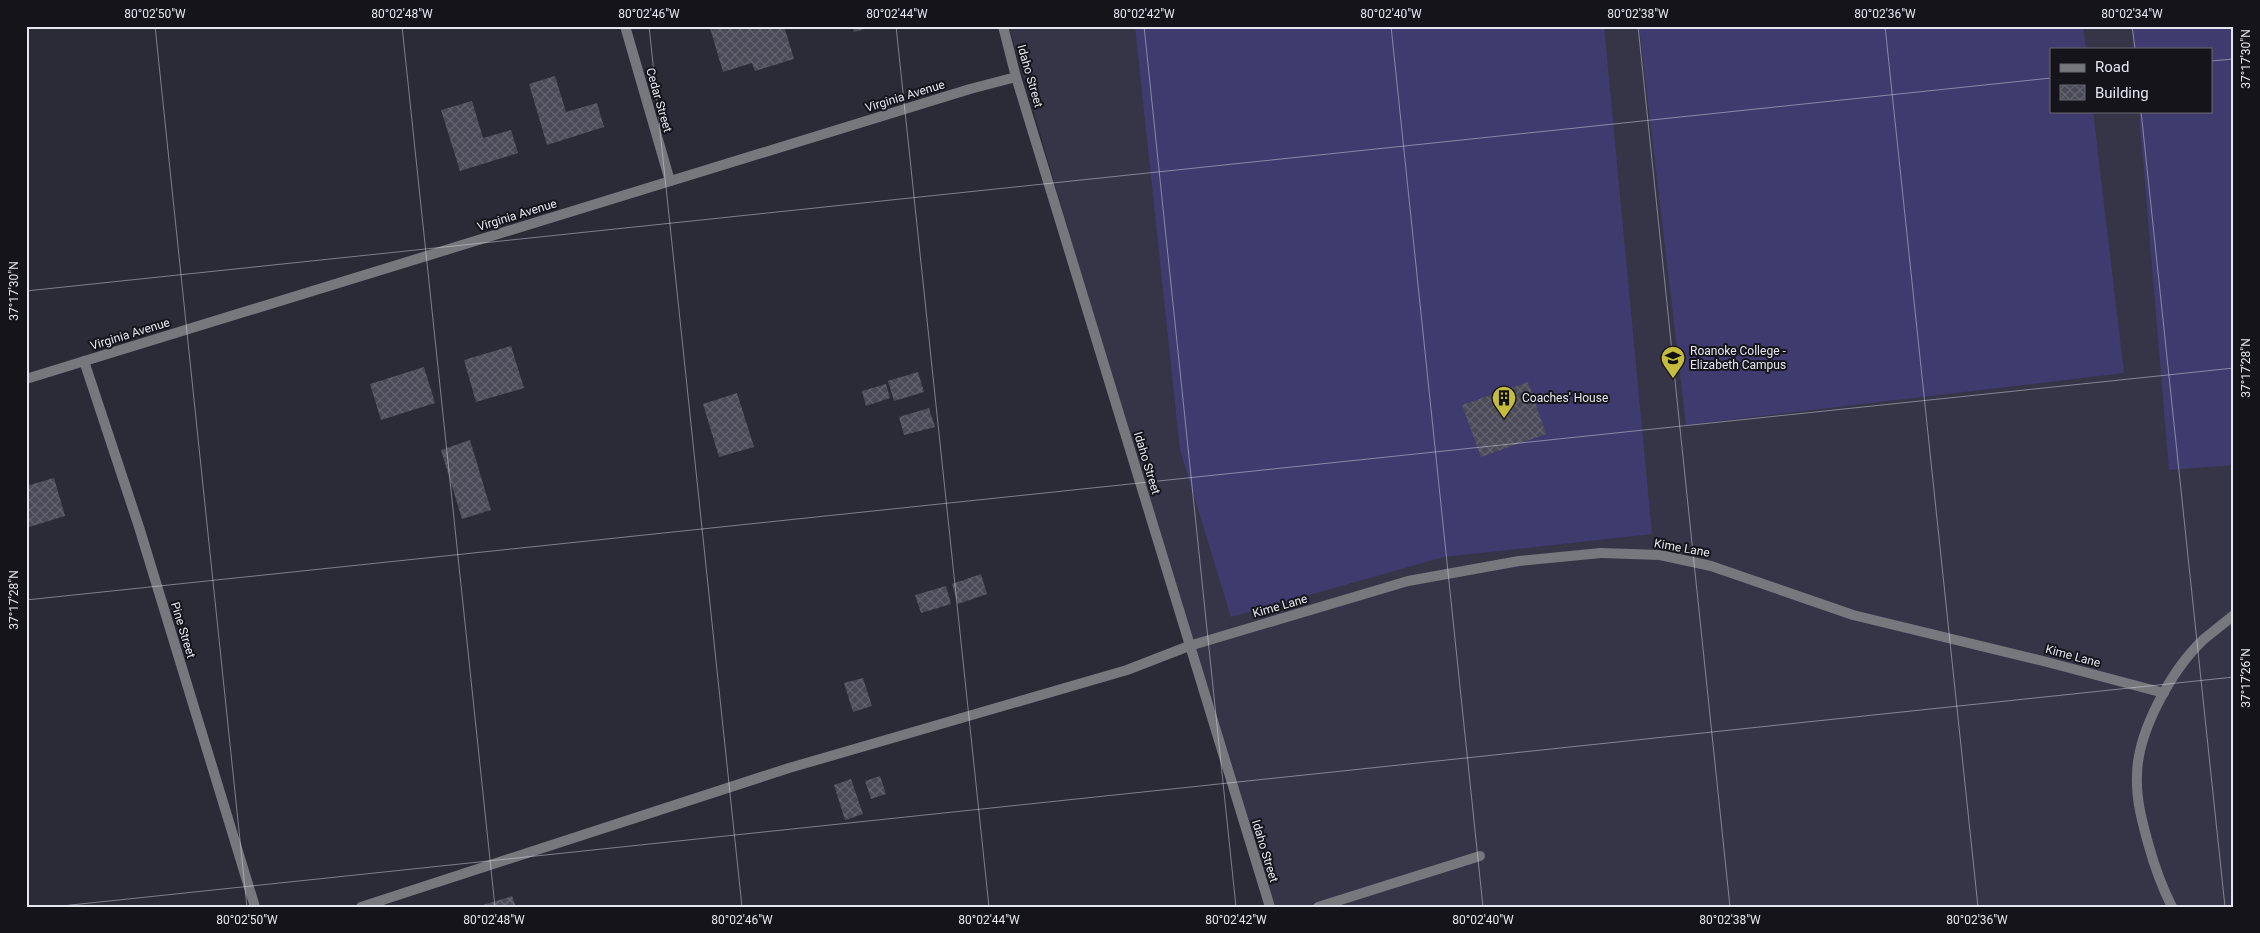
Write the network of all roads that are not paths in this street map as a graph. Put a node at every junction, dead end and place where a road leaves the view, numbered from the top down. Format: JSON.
{"nodes":[{"id":1,"x":625,"y":26,"type":"edge"},
{"id":2,"x":1003,"y":26,"type":"edge"},
{"id":3,"x":1016,"y":77,"type":"junction"},
{"id":4,"x":670,"y":181,"type":"junction"},
{"id":5,"x":84,"y":361,"type":"junction"},
{"id":6,"x":26,"y":379,"type":"edge"},
{"id":7,"x":2234,"y":615,"type":"edge"},
{"id":8,"x":1189,"y":646,"type":"junction"},
{"id":9,"x":2164,"y":693,"type":"junction"},
{"id":10,"x":1480,"y":856,"type":"dead end"},
{"id":11,"x":255,"y":907,"type":"edge"},
{"id":12,"x":361,"y":907,"type":"edge"},
{"id":13,"x":1270,"y":907,"type":"edge"},
{"id":14,"x":1318,"y":907,"type":"edge"},
{"id":15,"x":2172,"y":907,"type":"edge"}],
"edges":[{"from":1,"to":4,"type":"street","name":"Cedar Street"},
{"from":2,"to":3,"type":"street","name":"Idaho Street"},
{"from":3,"to":4,"type":"street","name":"Virginia Avenue"},
{"from":3,"to":8,"type":"street","name":"Idaho Street"},
{"from":4,"to":5,"type":"street","name":"Virginia Avenue"},
{"from":5,"to":6,"type":"street","name":"Virginia Avenue"},
{"from":5,"to":11,"type":"street","name":"Pine Street"},
{"from":7,"to":9,"type":"street"},
{"from":8,"to":9,"type":"street","name":"Kime Lane"},
{"from":8,"to":12,"type":"street","name":"Kime Lane"},
{"from":8,"to":13,"type":"street","name":"Idaho Street"},
{"from":9,"to":15,"type":"street"},
{"from":10,"to":14,"type":"street"}]}
